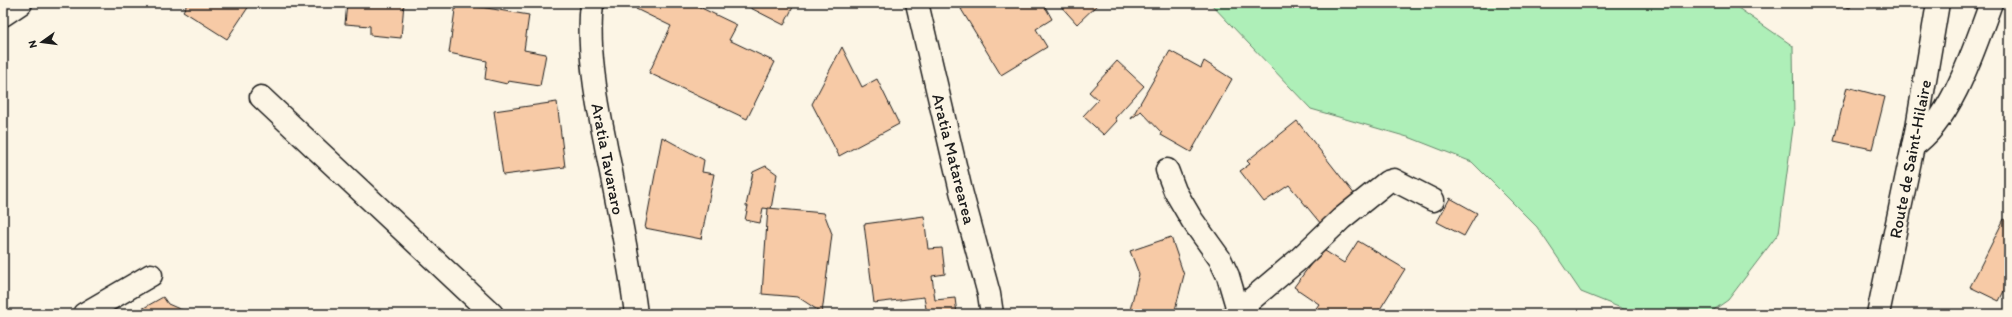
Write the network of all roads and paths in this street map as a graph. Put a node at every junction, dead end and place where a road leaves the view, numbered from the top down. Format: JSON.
{"nodes":[{"id":1,"x":21,"y":3,"type":"edge"},
{"id":2,"x":592,"y":3,"type":"edge"},
{"id":3,"x":917,"y":3,"type":"edge"},
{"id":4,"x":1938,"y":3,"type":"edge"},
{"id":5,"x":1991,"y":3,"type":"edge"},
{"id":6,"x":3,"y":15,"type":"edge"},
{"id":7,"x":261,"y":97,"type":"dead end"},
{"id":8,"x":1913,"y":146,"type":"junction"},
{"id":9,"x":1167,"y":170,"type":"dead end"},
{"id":10,"x":1433,"y":200,"type":"dead end"},
{"id":11,"x":151,"y":275,"type":"dead end"},
{"id":12,"x":1236,"y":312,"type":"edge"},
{"id":13,"x":84,"y":314,"type":"edge"},
{"id":14,"x":492,"y":314,"type":"edge"},
{"id":15,"x":636,"y":314,"type":"edge"},
{"id":16,"x":992,"y":314,"type":"edge"},
{"id":17,"x":1878,"y":314,"type":"edge"}],
"edges":[{"from":1,"to":6,"type":"main road"},
{"from":2,"to":15,"type":"main road","name":"Aratia Tavararo"},
{"from":3,"to":16,"type":"main road","name":"Aratia Matarearea"},
{"from":4,"to":8,"type":"main road","name":"Route de Saint-Hilaire"},
{"from":5,"to":8,"type":"main road"},
{"from":7,"to":14,"type":"main road"},
{"from":8,"to":17,"type":"main road","name":"Route de Saint-Hilaire"},
{"from":9,"to":12,"type":"main road"},
{"from":10,"to":12,"type":"main road"},
{"from":11,"to":13,"type":"main road"}]}
